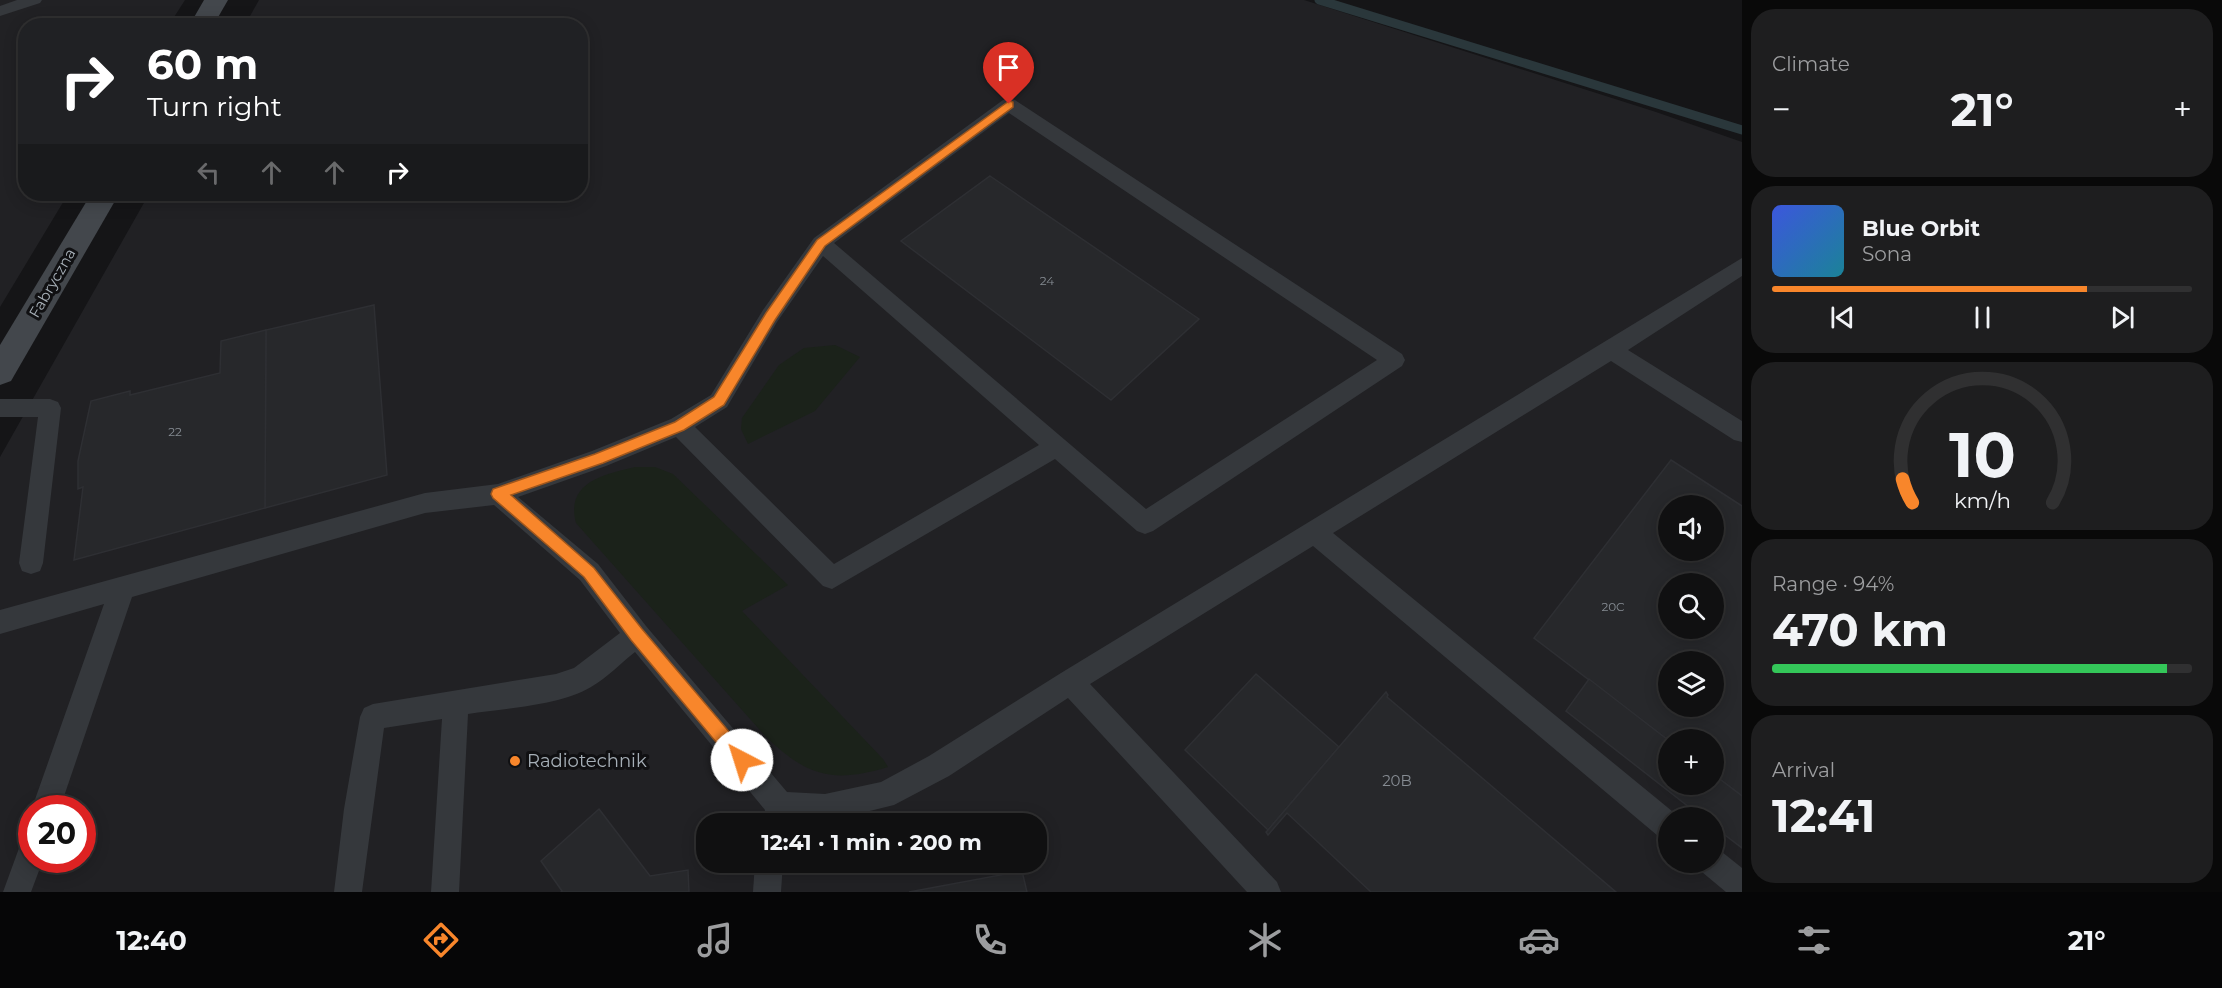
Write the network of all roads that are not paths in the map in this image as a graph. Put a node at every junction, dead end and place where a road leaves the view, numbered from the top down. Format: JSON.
{"nodes":[{"id":1,"x":34,"y":0,"type":"edge"},
{"id":2,"x":216,"y":0,"type":"edge"},
{"id":3,"x":0,"y":11,"type":"edge"},
{"id":4,"x":206,"y":18,"type":"edge"},
{"id":5,"x":101,"y":201,"type":"edge"},
{"id":6,"x":821,"y":243,"type":"junction"},
{"id":7,"x":1742,"y":266,"type":"edge"},
{"id":8,"x":1611,"y":350,"type":"junction"},
{"id":9,"x":0,"y":372,"type":"edge"},
{"id":10,"x":0,"y":408,"type":"edge"},
{"id":11,"x":679,"y":426,"type":"junction"},
{"id":12,"x":1742,"y":432,"type":"edge"},
{"id":13,"x":1058,"y":446,"type":"junction"},
{"id":14,"x":498,"y":494,"type":"junction"},
{"id":15,"x":1314,"y":531,"type":"junction"},
{"id":16,"x":31,"y":563,"type":"dead end"},
{"id":17,"x":122,"y":589,"type":"junction"},
{"id":18,"x":0,"y":622,"type":"edge"},
{"id":19,"x":637,"y":635,"type":"junction"},
{"id":20,"x":1070,"y":682,"type":"junction"},
{"id":21,"x":456,"y":702,"type":"junction"},
{"id":22,"x":51,"y":795,"type":"edge"},
{"id":23,"x":776,"y":813,"type":"edge"},
{"id":24,"x":791,"y":813,"type":"edge"},
{"id":25,"x":1658,"y":818,"type":"edge"},
{"id":26,"x":1724,"y":872,"type":"edge"},
{"id":27,"x":24,"y":873,"type":"edge"},
{"id":28,"x":767,"y":873,"type":"edge"},
{"id":29,"x":1742,"y":888,"type":"edge"},
{"id":30,"x":17,"y":892,"type":"edge"},
{"id":31,"x":348,"y":892,"type":"edge"},
{"id":32,"x":445,"y":892,"type":"edge"},
{"id":33,"x":767,"y":892,"type":"edge"},
{"id":34,"x":1267,"y":892,"type":"edge"}],
"edges":[{"from":1,"to":3,"type":"lane"},
{"from":2,"to":4,"type":"main road"},
{"from":5,"to":9,"type":"main road","name":"Fabryczna"},
{"from":6,"to":11,"type":"lane"},
{"from":6,"to":13,"type":"lane"},
{"from":6,"to":13,"type":"lane"},
{"from":7,"to":8,"type":"lane"},
{"from":8,"to":12,"type":"lane"},
{"from":8,"to":15,"type":"lane"},
{"from":10,"to":16,"type":"lane"},
{"from":11,"to":13,"type":"lane"},
{"from":11,"to":14,"type":"lane"},
{"from":14,"to":17,"type":"lane"},
{"from":14,"to":19,"type":"lane"},
{"from":15,"to":20,"type":"lane"},
{"from":15,"to":25,"type":"lane"},
{"from":17,"to":18,"type":"lane"},
{"from":17,"to":22,"type":"lane"},
{"from":19,"to":21,"type":"lane"},
{"from":19,"to":23,"type":"lane"},
{"from":20,"to":24,"type":"lane"},
{"from":20,"to":34,"type":"lane"},
{"from":21,"to":31,"type":"lane"},
{"from":21,"to":32,"type":"lane"},
{"from":26,"to":29,"type":"lane"},
{"from":27,"to":30,"type":"lane"},
{"from":28,"to":33,"type":"lane"}]}
